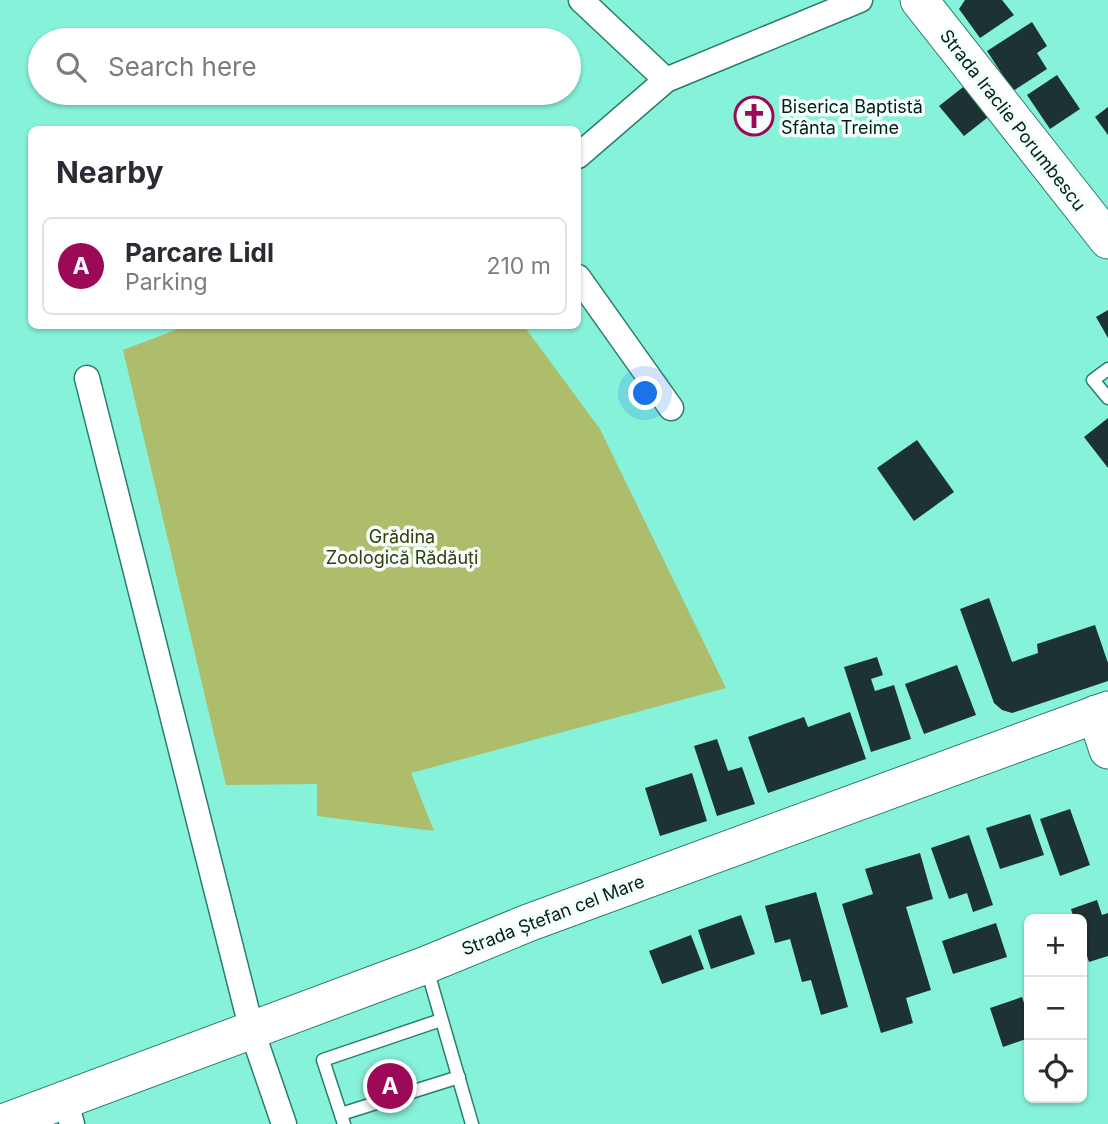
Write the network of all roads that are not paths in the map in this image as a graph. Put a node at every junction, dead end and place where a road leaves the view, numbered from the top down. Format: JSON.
{"nodes":[{"id":1,"x":581,"y":0,"type":"edge"},
{"id":2,"x":860,"y":0,"type":"edge"},
{"id":3,"x":919,"y":0,"type":"edge"},
{"id":4,"x":666,"y":80,"type":"junction"},
{"id":5,"x":581,"y":153,"type":"edge"},
{"id":6,"x":1108,"y":240,"type":"edge"},
{"id":7,"x":581,"y":281,"type":"edge"},
{"id":8,"x":1108,"y":369,"type":"edge"},
{"id":9,"x":87,"y":378,"type":"dead end"},
{"id":10,"x":1108,"y":398,"type":"edge"},
{"id":11,"x":671,"y":408,"type":"dead end"},
{"id":12,"x":1102,"y":712,"type":"edge"},
{"id":13,"x":1108,"y":750,"type":"edge"},
{"id":14,"x":426,"y":965,"type":"junction"},
{"id":15,"x":441,"y":1020,"type":"junction"},
{"id":16,"x":253,"y":1031,"type":"junction"},
{"id":17,"x":459,"y":1077,"type":"junction"},
{"id":18,"x":69,"y":1112,"type":"edge"},
{"id":19,"x":343,"y":1119,"type":"edge"},
{"id":20,"x":0,"y":1124,"type":"edge"},
{"id":21,"x":284,"y":1124,"type":"edge"},
{"id":22,"x":472,"y":1124,"type":"edge"}],
"edges":[{"from":1,"to":4,"type":"street"},
{"from":2,"to":4,"type":"street"},
{"from":3,"to":6,"type":"main road","name":"Strada Iraclie Porumbescu"},
{"from":4,"to":5,"type":"street"},
{"from":7,"to":11,"type":"street"},
{"from":8,"to":10,"type":"lane"},
{"from":9,"to":16,"type":"street"},
{"from":12,"to":13,"type":"main road"},
{"from":12,"to":14,"type":"main road","name":"Strada Ștefan cel Mare"},
{"from":14,"to":15,"type":"lane"},
{"from":14,"to":16,"type":"main road","name":"Strada Ștefan cel Mare"},
{"from":15,"to":17,"type":"lane"},
{"from":15,"to":19,"type":"lane"},
{"from":16,"to":18,"type":"main road","name":"Strada Ștefan cel Mare"},
{"from":16,"to":21,"type":"street"},
{"from":17,"to":19,"type":"lane"},
{"from":17,"to":22,"type":"lane"},
{"from":18,"to":20,"type":"main road","name":"Strada Ștefan cel Mare"}]}
